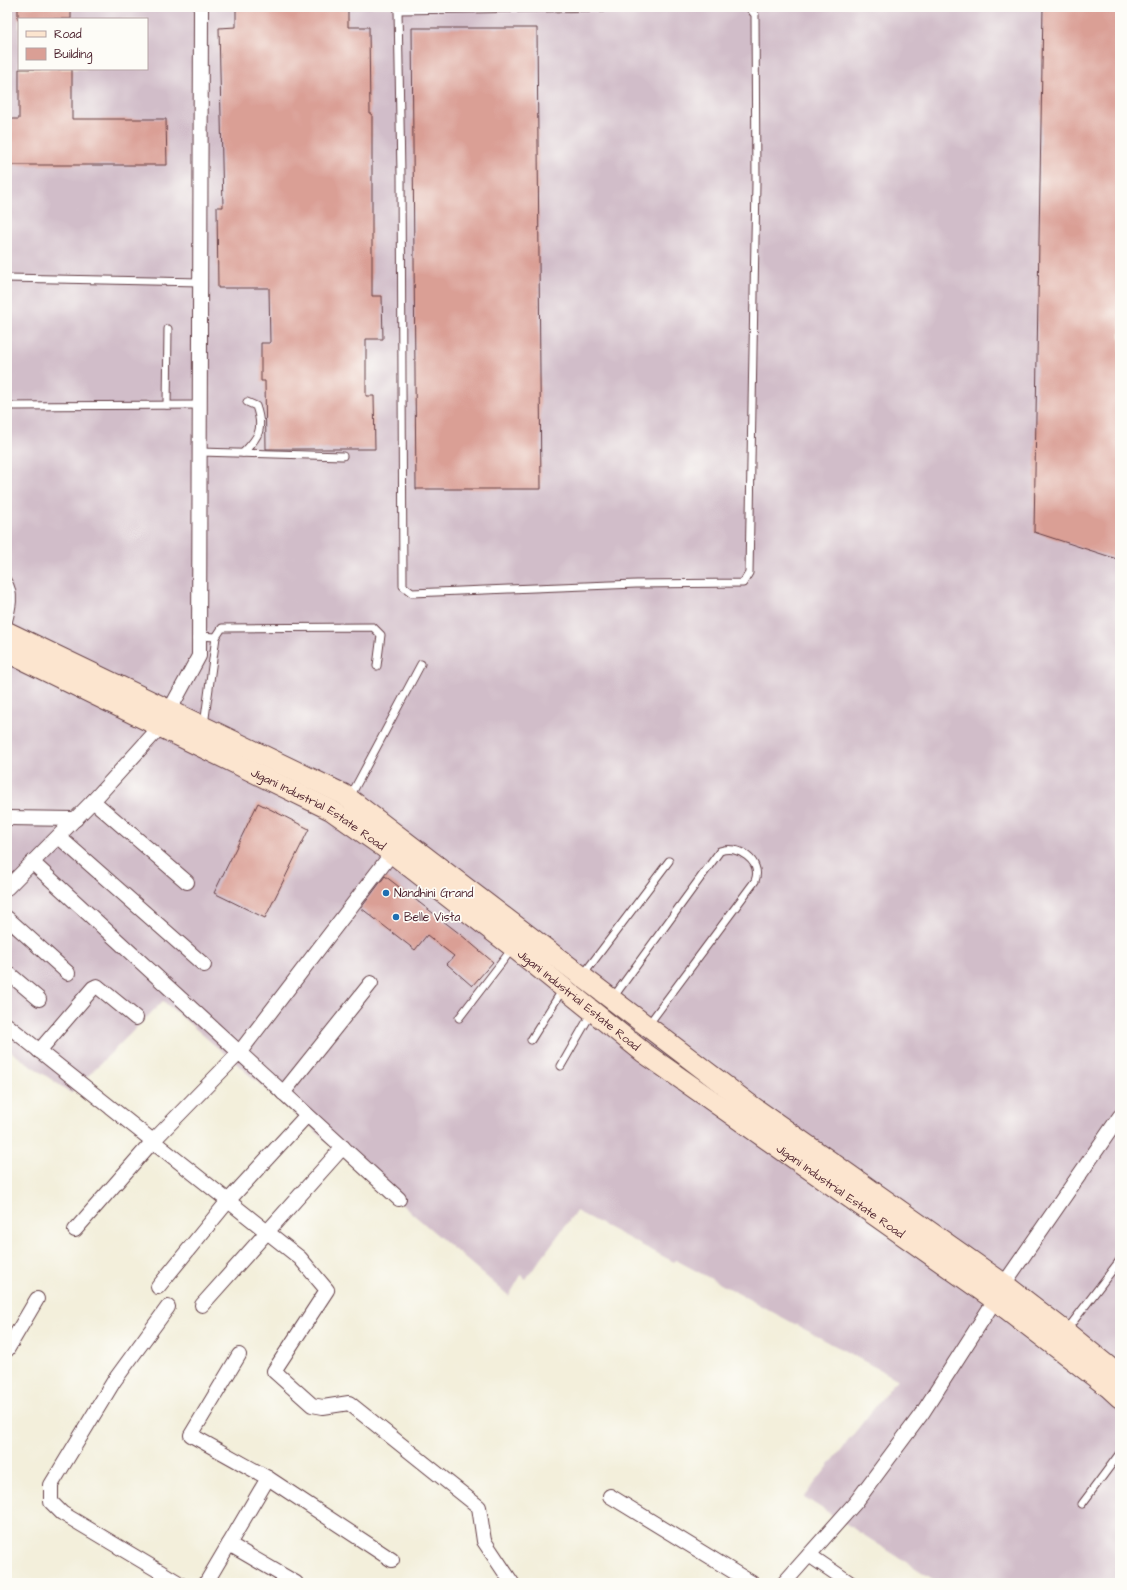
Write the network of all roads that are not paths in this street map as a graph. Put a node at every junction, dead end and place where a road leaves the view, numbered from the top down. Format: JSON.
{"nodes":[{"id":1,"x":201,"y":7,"type":"edge"},
{"id":2,"x":556,"y":7,"type":"edge"},
{"id":3,"x":606,"y":7,"type":"edge"},
{"id":4,"x":749,"y":7,"type":"edge"},
{"id":5,"x":398,"y":9,"type":"edge"},
{"id":6,"x":7,"y":278,"type":"edge"},
{"id":7,"x":200,"y":282,"type":"junction"},
{"id":8,"x":168,"y":329,"type":"dead end"},
{"id":9,"x":247,"y":402,"type":"dead end"},
{"id":10,"x":167,"y":405,"type":"junction"},
{"id":11,"x":200,"y":405,"type":"junction"},
{"id":12,"x":7,"y":406,"type":"edge"},
{"id":13,"x":200,"y":452,"type":"junction"},
{"id":14,"x":243,"y":453,"type":"junction"},
{"id":15,"x":343,"y":456,"type":"dead end"},
{"id":16,"x":7,"y":580,"type":"edge"},
{"id":17,"x":7,"y":626,"type":"edge"},
{"id":18,"x":7,"y":632,"type":"edge"},
{"id":19,"x":199,"y":636,"type":"junction"},
{"id":20,"x":216,"y":637,"type":"junction"},
{"id":21,"x":7,"y":652,"type":"edge"},
{"id":22,"x":421,"y":664,"type":"dead end"},
{"id":23,"x":377,"y":666,"type":"dead end"},
{"id":24,"x":165,"y":719,"type":"junction"},
{"id":25,"x":204,"y":727,"type":"junction"},
{"id":26,"x":349,"y":799,"type":"junction"},
{"id":27,"x":93,"y":801,"type":"junction"},
{"id":28,"x":7,"y":818,"type":"edge"},
{"id":29,"x":76,"y":819,"type":"junction"},
{"id":30,"x":59,"y":837,"type":"junction"},
{"id":31,"x":392,"y":853,"type":"junction"},
{"id":32,"x":668,"y":861,"type":"dead end"},
{"id":33,"x":32,"y":863,"type":"junction"},
{"id":34,"x":188,"y":882,"type":"dead end"},
{"id":35,"x":7,"y":888,"type":"edge"},
{"id":36,"x":7,"y":918,"type":"edge"},
{"id":37,"x":513,"y":947,"type":"junction"},
{"id":38,"x":204,"y":965,"type":"dead end"},
{"id":39,"x":7,"y":972,"type":"edge"},
{"id":40,"x":68,"y":973,"type":"dead end"},
{"id":41,"x":582,"y":976,"type":"junction"},
{"id":42,"x":371,"y":983,"type":"dead end"},
{"id":43,"x":564,"y":988,"type":"junction"},
{"id":44,"x":39,"y":999,"type":"dead end"},
{"id":45,"x":612,"y":1000,"type":"junction"},
{"id":46,"x":593,"y":1010,"type":"junction"},
{"id":47,"x":136,"y":1018,"type":"dead end"},
{"id":48,"x":459,"y":1018,"type":"dead end"},
{"id":49,"x":7,"y":1025,"type":"edge"},
{"id":50,"x":647,"y":1027,"type":"junction"},
{"id":51,"x":531,"y":1040,"type":"dead end"},
{"id":52,"x":39,"y":1051,"type":"junction"},
{"id":53,"x":239,"y":1052,"type":"junction"},
{"id":54,"x":560,"y":1066,"type":"dead end"},
{"id":55,"x":284,"y":1093,"type":"junction"},
{"id":56,"x":307,"y":1114,"type":"junction"},
{"id":57,"x":1120,"y":1116,"type":"edge"},
{"id":58,"x":153,"y":1141,"type":"junction"},
{"id":59,"x":342,"y":1147,"type":"junction"},
{"id":60,"x":399,"y":1199,"type":"dead end"},
{"id":61,"x":228,"y":1202,"type":"junction"},
{"id":62,"x":74,"y":1230,"type":"dead end"},
{"id":63,"x":267,"y":1232,"type":"junction"},
{"id":64,"x":1120,"y":1260,"type":"edge"},
{"id":65,"x":158,"y":1287,"type":"dead end"},
{"id":66,"x":1000,"y":1292,"type":"junction"},
{"id":67,"x":37,"y":1299,"type":"dead end"},
{"id":68,"x":202,"y":1304,"type":"dead end"},
{"id":69,"x":168,"y":1307,"type":"dead end"},
{"id":70,"x":1066,"y":1332,"type":"junction"},
{"id":71,"x":7,"y":1350,"type":"edge"},
{"id":72,"x":238,"y":1355,"type":"dead end"},
{"id":73,"x":1119,"y":1374,"type":"edge"},
{"id":74,"x":1120,"y":1398,"type":"edge"},
{"id":75,"x":1120,"y":1453,"type":"edge"},
{"id":76,"x":268,"y":1478,"type":"junction"},
{"id":77,"x":610,"y":1496,"type":"dead end"},
{"id":78,"x":1082,"y":1504,"type":"dead end"},
{"id":79,"x":229,"y":1544,"type":"junction"},
{"id":80,"x":809,"y":1555,"type":"junction"},
{"id":81,"x":392,"y":1560,"type":"dead end"},
{"id":82,"x":179,"y":1583,"type":"edge"},
{"id":83,"x":206,"y":1583,"type":"edge"},
{"id":84,"x":296,"y":1583,"type":"edge"},
{"id":85,"x":512,"y":1583,"type":"edge"},
{"id":86,"x":752,"y":1583,"type":"edge"},
{"id":87,"x":784,"y":1583,"type":"edge"},
{"id":88,"x":850,"y":1583,"type":"edge"}],
"edges":[{"from":1,"to":7,"type":"street"},
{"from":2,"to":3,"type":"lane"},
{"from":2,"to":5,"type":"lane"},
{"from":4,"to":5,"type":"lane"},
{"from":6,"to":7,"type":"lane"},
{"from":7,"to":11,"type":"street"},
{"from":8,"to":10,"type":"lane"},
{"from":9,"to":14,"type":"lane"},
{"from":10,"to":11,"type":"lane"},
{"from":10,"to":12,"type":"lane"},
{"from":11,"to":13,"type":"street"},
{"from":13,"to":14,"type":"lane"},
{"from":13,"to":19,"type":"street"},
{"from":14,"to":15,"type":"lane"},
{"from":16,"to":17,"type":"lane"},
{"from":18,"to":24,"type":"main road","name":"Jigani Industrial Estate Road"},
{"from":19,"to":20,"type":"lane"},
{"from":19,"to":24,"type":"street"},
{"from":20,"to":23,"type":"lane"},
{"from":20,"to":25,"type":"lane"},
{"from":21,"to":24,"type":"main road","name":"Jigani Industrial Estate Road"},
{"from":22,"to":26,"type":"lane"},
{"from":24,"to":25,"type":"main road","name":"Jigani Industrial Estate Road"},
{"from":24,"to":27,"type":"street"},
{"from":24,"to":31,"type":"main road","name":"Jigani Industrial Estate Road"},
{"from":25,"to":26,"type":"main road","name":"Jigani Industrial Estate Road"},
{"from":26,"to":41,"type":"main road","name":"Jigani Industrial Estate Road"},
{"from":27,"to":29,"type":"street"},
{"from":27,"to":34,"type":"street"},
{"from":28,"to":29,"type":"street"},
{"from":29,"to":30,"type":"street"},
{"from":30,"to":33,"type":"street"},
{"from":30,"to":38,"type":"street"},
{"from":31,"to":37,"type":"main road","name":"Jigani Industrial Estate Road"},
{"from":31,"to":53,"type":"street"},
{"from":32,"to":41,"type":"lane"},
{"from":33,"to":35,"type":"street"},
{"from":33,"to":53,"type":"street"},
{"from":36,"to":40,"type":"street"},
{"from":37,"to":43,"type":"main road","name":"Jigani Industrial Estate Road"},
{"from":37,"to":48,"type":"lane"},
{"from":39,"to":44,"type":"street"},
{"from":41,"to":45,"type":"main road","name":"Jigani Industrial Estate Road"},
{"from":42,"to":55,"type":"street"},
{"from":43,"to":46,"type":"main road","name":"Jigani Industrial Estate Road"},
{"from":43,"to":51,"type":"lane"},
{"from":45,"to":50,"type":"main road","name":"Jigani Industrial Estate Road"},
{"from":45,"to":50,"type":"lane"},
{"from":46,"to":54,"type":"lane"},
{"from":46,"to":66,"type":"main road","name":"Jigani Industrial Estate Road"},
{"from":47,"to":52,"type":"street"},
{"from":49,"to":52,"type":"street"},
{"from":50,"to":66,"type":"main road","name":"Jigani Industrial Estate Road"},
{"from":52,"to":58,"type":"street"},
{"from":53,"to":55,"type":"street"},
{"from":53,"to":58,"type":"street"},
{"from":55,"to":56,"type":"street"},
{"from":56,"to":59,"type":"street"},
{"from":56,"to":61,"type":"street"},
{"from":57,"to":66,"type":"street"},
{"from":58,"to":61,"type":"street"},
{"from":58,"to":62,"type":"street"},
{"from":59,"to":60,"type":"street"},
{"from":59,"to":63,"type":"street"},
{"from":61,"to":63,"type":"street"},
{"from":61,"to":65,"type":"street"},
{"from":63,"to":68,"type":"street"},
{"from":63,"to":85,"type":"street"},
{"from":64,"to":70,"type":"lane"},
{"from":66,"to":70,"type":"main road","name":"Jigani Industrial Estate Road"},
{"from":66,"to":74,"type":"main road","name":"Jigani Industrial Estate Road"},
{"from":66,"to":80,"type":"street"},
{"from":67,"to":71,"type":"street"},
{"from":69,"to":82,"type":"street"},
{"from":70,"to":73,"type":"main road","name":"Jigani Industrial Estate Road"},
{"from":72,"to":76,"type":"street"},
{"from":75,"to":78,"type":"lane"},
{"from":76,"to":79,"type":"street"},
{"from":76,"to":81,"type":"street"},
{"from":77,"to":86,"type":"street"},
{"from":79,"to":83,"type":"street"},
{"from":79,"to":84,"type":"street"},
{"from":80,"to":87,"type":"street"},
{"from":80,"to":88,"type":"street"}]}
